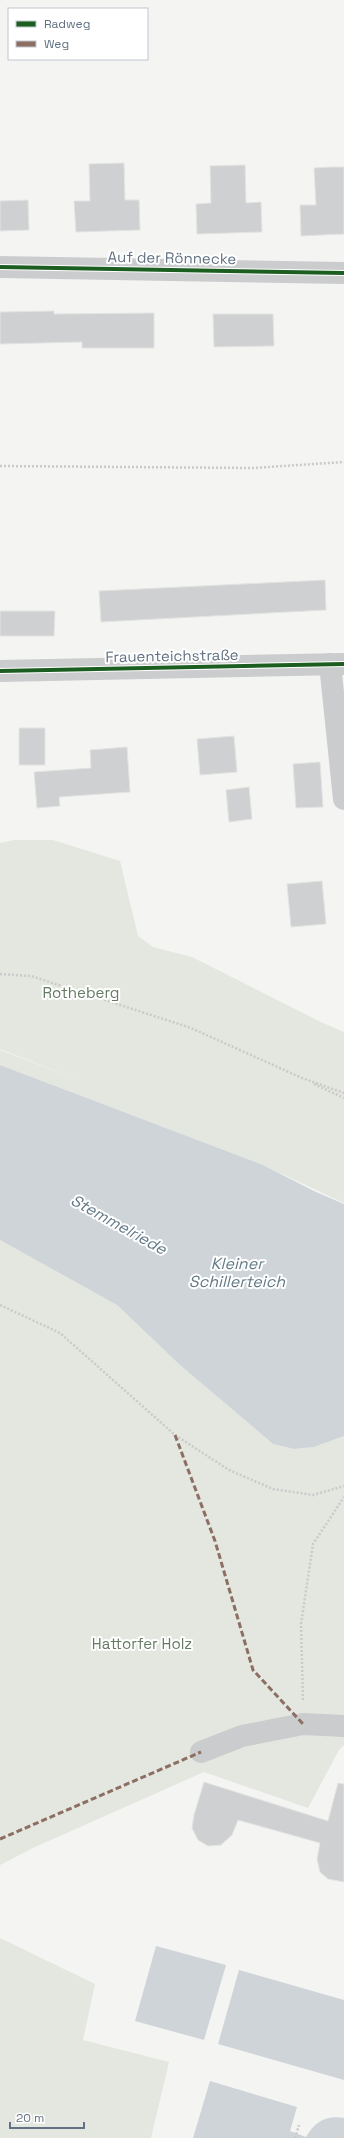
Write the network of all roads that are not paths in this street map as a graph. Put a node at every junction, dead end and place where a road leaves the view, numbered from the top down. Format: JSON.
{"nodes":[{"id":1,"x":0,"y":267,"type":"edge"},
{"id":2,"x":344,"y":273,"type":"edge"},
{"id":3,"x":337,"y":664,"type":"edge"},
{"id":4,"x":0,"y":671,"type":"edge"},
{"id":5,"x":344,"y":799,"type":"edge"},
{"id":6,"x":344,"y":1726,"type":"edge"},
{"id":7,"x":201,"y":1752,"type":"dead end"}],
"edges":[{"from":1,"to":2,"type":"street","name":"Auf der Rönnecke"},
{"from":3,"to":4,"type":"street","name":"Frauenteichstraße"},
{"from":3,"to":5,"type":"street"},
{"from":6,"to":7,"type":"street"}]}
